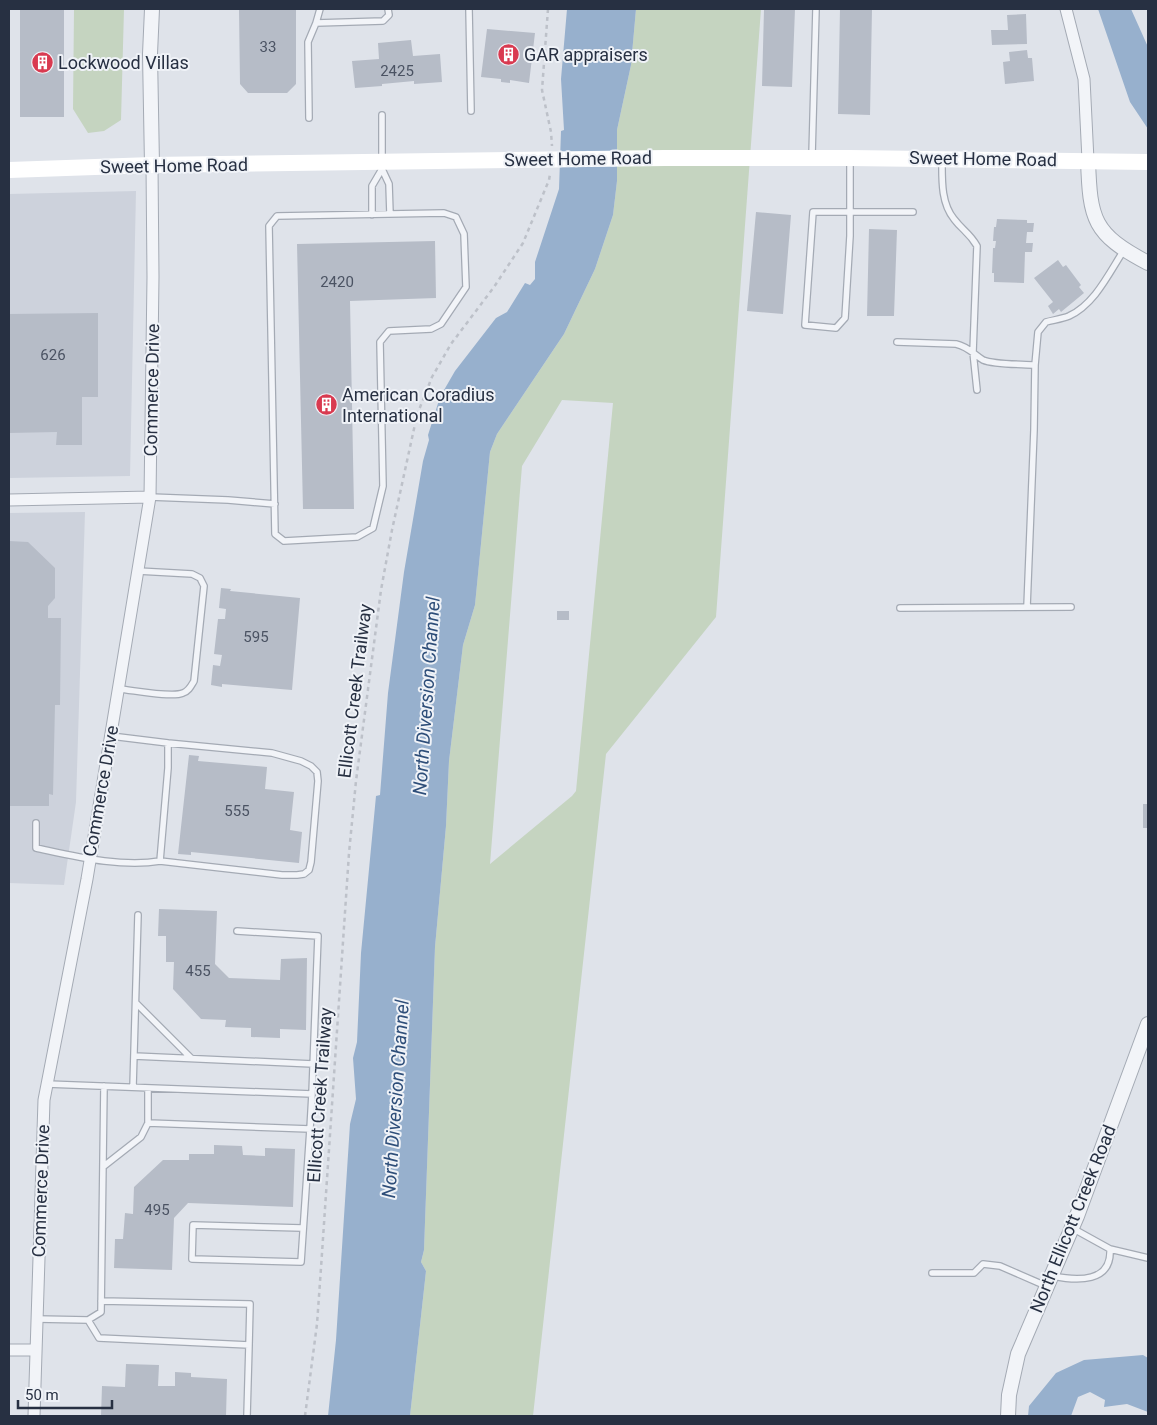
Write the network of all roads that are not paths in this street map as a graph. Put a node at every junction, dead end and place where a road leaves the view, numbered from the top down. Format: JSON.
{"nodes":[{"id":1,"x":152,"y":9,"type":"edge"},
{"id":2,"x":320,"y":9,"type":"edge"},
{"id":3,"x":388,"y":9,"type":"edge"},
{"id":4,"x":470,"y":9,"type":"edge"},
{"id":5,"x":816,"y":9,"type":"edge"},
{"id":6,"x":1066,"y":9,"type":"edge"},
{"id":7,"x":316,"y":23,"type":"junction"},
{"id":8,"x":471,"y":111,"type":"dead end"},
{"id":9,"x":382,"y":114,"type":"dead end"},
{"id":10,"x":309,"y":118,"type":"dead end"},
{"id":11,"x":812,"y":158,"type":"junction"},
{"id":12,"x":850,"y":158,"type":"junction"},
{"id":13,"x":942,"y":158,"type":"junction"},
{"id":14,"x":1088,"y":160,"type":"junction"},
{"id":15,"x":1148,"y":162,"type":"edge"},
{"id":16,"x":152,"y":165,"type":"junction"},
{"id":17,"x":382,"y":166,"type":"junction"},
{"id":18,"x":9,"y":170,"type":"edge"},
{"id":19,"x":850,"y":211,"type":"junction"},
{"id":20,"x":913,"y":212,"type":"dead end"},
{"id":21,"x":390,"y":214,"type":"junction"},
{"id":22,"x":372,"y":215,"type":"junction"},
{"id":23,"x":1124,"y":250,"type":"junction"},
{"id":24,"x":1148,"y":263,"type":"edge"},
{"id":25,"x":897,"y":342,"type":"dead end"},
{"id":26,"x":974,"y":352,"type":"junction"},
{"id":27,"x":1035,"y":365,"type":"junction"},
{"id":28,"x":977,"y":390,"type":"dead end"},
{"id":29,"x":150,"y":497,"type":"junction"},
{"id":30,"x":9,"y":500,"type":"edge"},
{"id":31,"x":275,"y":504,"type":"junction"},
{"id":32,"x":138,"y":571,"type":"junction"},
{"id":33,"x":1027,"y":607,"type":"junction"},
{"id":34,"x":1071,"y":607,"type":"dead end"},
{"id":35,"x":900,"y":608,"type":"dead end"},
{"id":36,"x":118,"y":689,"type":"junction"},
{"id":37,"x":111,"y":736,"type":"junction"},
{"id":38,"x":168,"y":743,"type":"junction"},
{"id":39,"x":36,"y":823,"type":"dead end"},
{"id":40,"x":90,"y":859,"type":"junction"},
{"id":41,"x":160,"y":861,"type":"junction"},
{"id":42,"x":138,"y":915,"type":"dead end"},
{"id":43,"x":237,"y":931,"type":"dead end"},
{"id":44,"x":136,"y":1003,"type":"junction"},
{"id":45,"x":1148,"y":1024,"type":"edge"},
{"id":46,"x":134,"y":1056,"type":"junction"},
{"id":47,"x":191,"y":1058,"type":"junction"},
{"id":48,"x":313,"y":1064,"type":"junction"},
{"id":49,"x":47,"y":1084,"type":"junction"},
{"id":50,"x":104,"y":1086,"type":"junction"},
{"id":51,"x":133,"y":1087,"type":"junction"},
{"id":52,"x":148,"y":1088,"type":"junction"},
{"id":53,"x":312,"y":1094,"type":"junction"},
{"id":54,"x":148,"y":1123,"type":"junction"},
{"id":55,"x":310,"y":1129,"type":"junction"},
{"id":56,"x":104,"y":1166,"type":"junction"},
{"id":57,"x":1072,"y":1227,"type":"junction"},
{"id":58,"x":302,"y":1228,"type":"junction"},
{"id":59,"x":1110,"y":1249,"type":"junction"},
{"id":60,"x":1148,"y":1258,"type":"edge"},
{"id":61,"x":932,"y":1274,"type":"dead end"},
{"id":62,"x":1048,"y":1281,"type":"junction"},
{"id":63,"x":101,"y":1301,"type":"junction"},
{"id":64,"x":37,"y":1319,"type":"junction"},
{"id":65,"x":88,"y":1320,"type":"junction"},
{"id":66,"x":249,"y":1345,"type":"junction"},
{"id":67,"x":9,"y":1350,"type":"edge"},
{"id":68,"x":36,"y":1350,"type":"junction"},
{"id":69,"x":34,"y":1416,"type":"edge"},
{"id":70,"x":247,"y":1416,"type":"edge"},
{"id":71,"x":1008,"y":1416,"type":"edge"}],
"edges":[{"from":1,"to":16,"type":"street"},
{"from":2,"to":7,"type":"lane"},
{"from":3,"to":7,"type":"lane"},
{"from":4,"to":8,"type":"lane"},
{"from":5,"to":11,"type":"lane"},
{"from":6,"to":14,"type":"street"},
{"from":7,"to":10,"type":"lane"},
{"from":9,"to":17,"type":"lane"},
{"from":11,"to":12,"type":"main road","name":"Sweet Home Road"},
{"from":11,"to":17,"type":"main road","name":"Sweet Home Road","bridge":true},
{"from":12,"to":13,"type":"main road","name":"Sweet Home Road"},
{"from":12,"to":19,"type":"lane"},
{"from":13,"to":14,"type":"main road","name":"Sweet Home Road"},
{"from":13,"to":26,"type":"lane"},
{"from":14,"to":15,"type":"main road","name":"Sweet Home Road"},
{"from":14,"to":23,"type":"street"},
{"from":16,"to":17,"type":"main road","name":"Sweet Home Road"},
{"from":16,"to":18,"type":"main road","name":"Sweet Home Road"},
{"from":16,"to":29,"type":"street","name":"Commerce Drive"},
{"from":17,"to":21,"type":"lane"},
{"from":17,"to":22,"type":"lane"},
{"from":19,"to":19,"type":"lane"},
{"from":19,"to":20,"type":"lane"},
{"from":21,"to":22,"type":"lane"},
{"from":21,"to":31,"type":"lane"},
{"from":22,"to":31,"type":"lane"},
{"from":23,"to":24,"type":"street"},
{"from":23,"to":27,"type":"lane"},
{"from":25,"to":26,"type":"lane"},
{"from":26,"to":27,"type":"lane"},
{"from":26,"to":28,"type":"lane"},
{"from":27,"to":33,"type":"lane"},
{"from":29,"to":30,"type":"street"},
{"from":29,"to":31,"type":"lane"},
{"from":29,"to":32,"type":"street","name":"Commerce Drive"},
{"from":32,"to":36,"type":"street","name":"Commerce Drive"},
{"from":32,"to":36,"type":"lane"},
{"from":33,"to":34,"type":"lane"},
{"from":33,"to":35,"type":"lane"},
{"from":36,"to":37,"type":"street","name":"Commerce Drive"},
{"from":37,"to":38,"type":"lane"},
{"from":37,"to":40,"type":"street","name":"Commerce Drive"},
{"from":38,"to":41,"type":"lane"},
{"from":38,"to":41,"type":"lane"},
{"from":39,"to":40,"type":"lane"},
{"from":40,"to":41,"type":"lane"},
{"from":40,"to":49,"type":"street","name":"Commerce Drive"},
{"from":42,"to":44,"type":"lane"},
{"from":43,"to":48,"type":"lane"},
{"from":44,"to":46,"type":"lane"},
{"from":44,"to":47,"type":"lane"},
{"from":45,"to":57,"type":"street","name":"North Ellicott Creek Road"},
{"from":46,"to":47,"type":"lane"},
{"from":46,"to":51,"type":"lane"},
{"from":47,"to":48,"type":"lane"},
{"from":48,"to":53,"type":"lane"},
{"from":49,"to":50,"type":"lane"},
{"from":49,"to":64,"type":"street","name":"Commerce Drive"},
{"from":50,"to":51,"type":"lane"},
{"from":50,"to":56,"type":"lane"},
{"from":51,"to":52,"type":"lane"},
{"from":52,"to":53,"type":"lane"},
{"from":52,"to":54,"type":"lane"},
{"from":53,"to":55,"type":"lane"},
{"from":54,"to":55,"type":"lane"},
{"from":54,"to":56,"type":"lane"},
{"from":55,"to":58,"type":"lane"},
{"from":56,"to":63,"type":"lane"},
{"from":57,"to":59,"type":"lane"},
{"from":57,"to":62,"type":"street","name":"North Ellicott Creek Road"},
{"from":58,"to":58,"type":"lane"},
{"from":59,"to":60,"type":"lane"},
{"from":59,"to":62,"type":"lane"},
{"from":61,"to":62,"type":"lane"},
{"from":62,"to":71,"type":"street","name":"North Ellicott Creek Road"},
{"from":63,"to":65,"type":"lane"},
{"from":63,"to":66,"type":"lane"},
{"from":64,"to":65,"type":"lane"},
{"from":64,"to":68,"type":"street","name":"Commerce Drive"},
{"from":65,"to":66,"type":"lane"},
{"from":66,"to":70,"type":"lane"},
{"from":67,"to":68,"type":"street"},
{"from":68,"to":69,"type":"street","name":"Commerce Drive"}]}
